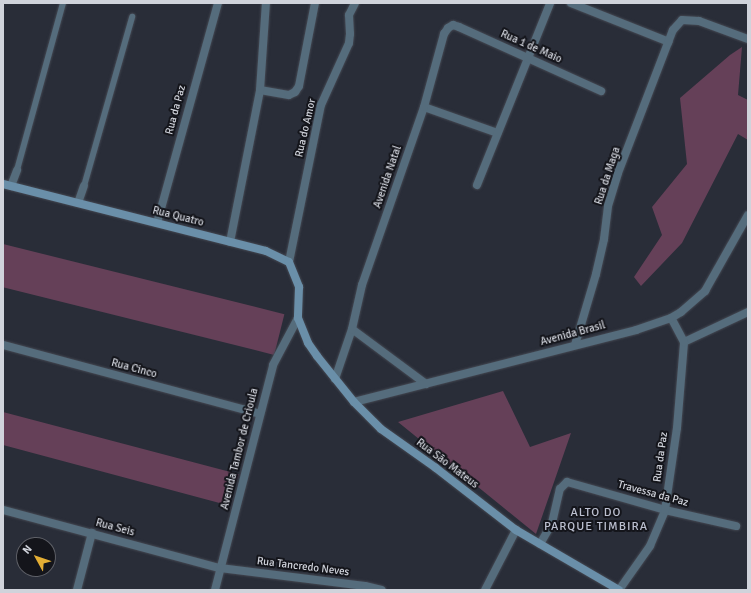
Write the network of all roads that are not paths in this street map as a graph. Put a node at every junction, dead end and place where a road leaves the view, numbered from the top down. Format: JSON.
{"nodes":[{"id":1,"x":63,"y":3,"type":"edge"},
{"id":2,"x":218,"y":3,"type":"edge"},
{"id":3,"x":266,"y":3,"type":"edge"},
{"id":4,"x":315,"y":3,"type":"edge"},
{"id":5,"x":355,"y":3,"type":"edge"},
{"id":6,"x":550,"y":3,"type":"edge"},
{"id":7,"x":571,"y":3,"type":"edge"},
{"id":8,"x":132,"y":17,"type":"dead end"},
{"id":9,"x":453,"y":25,"type":"joint"},
{"id":10,"x":748,"y":39,"type":"edge"},
{"id":11,"x":669,"y":42,"type":"junction"},
{"id":12,"x":528,"y":58,"type":"junction"},
{"id":13,"x":260,"y":90,"type":"junction"},
{"id":14,"x":600,"y":91,"type":"dead end"},
{"id":15,"x":424,"y":107,"type":"junction"},
{"id":16,"x":498,"y":133,"type":"junction"},
{"id":17,"x":17,"y":170,"type":"joint"},
{"id":18,"x":7,"y":185,"type":"edge"},
{"id":19,"x":477,"y":185,"type":"dead end"},
{"id":20,"x":84,"y":186,"type":"joint"},
{"id":21,"x":78,"y":203,"type":"junction"},
{"id":22,"x":748,"y":215,"type":"edge"},
{"id":23,"x":157,"y":223,"type":"junction"},
{"id":24,"x":230,"y":242,"type":"junction"},
{"id":25,"x":289,"y":262,"type":"junction"},
{"id":26,"x":748,"y":312,"type":"edge"},
{"id":27,"x":298,"y":318,"type":"junction"},
{"id":28,"x":671,"y":318,"type":"junction"},
{"id":29,"x":352,"y":329,"type":"junction"},
{"id":30,"x":684,"y":342,"type":"junction"},
{"id":31,"x":3,"y":345,"type":"edge"},
{"id":32,"x":574,"y":345,"type":"junction"},
{"id":33,"x":335,"y":379,"type":"junction"},
{"id":34,"x":426,"y":384,"type":"junction"},
{"id":35,"x":354,"y":402,"type":"junction"},
{"id":36,"x":260,"y":414,"type":"junction"},
{"id":37,"x":3,"y":510,"type":"edge"},
{"id":38,"x":664,"y":510,"type":"junction"},
{"id":39,"x":736,"y":526,"type":"dead end"},
{"id":40,"x":516,"y":530,"type":"junction"},
{"id":41,"x":92,"y":533,"type":"junction"},
{"id":42,"x":540,"y":544,"type":"junction"},
{"id":43,"x":220,"y":568,"type":"junction"},
{"id":44,"x":77,"y":590,"type":"edge"},
{"id":45,"x":215,"y":590,"type":"edge"},
{"id":46,"x":382,"y":590,"type":"edge"},
{"id":47,"x":485,"y":590,"type":"edge"},
{"id":48,"x":619,"y":590,"type":"edge"}],
"edges":[{"from":1,"to":17,"type":"lane"},
{"from":2,"to":23,"type":"street","name":"Rua da Paz"},
{"from":3,"to":13,"type":"street"},
{"from":4,"to":13,"type":"street"},
{"from":5,"to":25,"type":"street","name":"Rua do Amor"},
{"from":6,"to":12,"type":"street"},
{"from":7,"to":11,"type":"street"},
{"from":8,"to":20,"type":"lane"},
{"from":9,"to":12,"type":"street","name":"Rua 1 de Maio"},
{"from":9,"to":15,"type":"street","name":"Avenida Natal"},
{"from":10,"to":11,"type":"street","name":"Rua da Maga"},
{"from":11,"to":32,"type":"street","name":"Rua da Maga"},
{"from":12,"to":14,"type":"street","name":"Rua 1 de Maio"},
{"from":12,"to":16,"type":"street"},
{"from":13,"to":24,"type":"street"},
{"from":15,"to":16,"type":"street"},
{"from":15,"to":29,"type":"street","name":"Avenida Natal"},
{"from":16,"to":19,"type":"street"},
{"from":17,"to":18,"type":"street"},
{"from":18,"to":21,"type":"main road","name":"Rua Quatro"},
{"from":20,"to":21,"type":"street"},
{"from":21,"to":23,"type":"main road","name":"Rua Quatro"},
{"from":22,"to":28,"type":"street","name":"Avenida Brasil"},
{"from":23,"to":24,"type":"main road","name":"Rua Quatro"},
{"from":24,"to":25,"type":"main road","name":"Rua Quatro"},
{"from":25,"to":27,"type":"main road"},
{"from":26,"to":30,"type":"street"},
{"from":27,"to":33,"type":"main road","name":"Rua São Mateus"},
{"from":27,"to":36,"type":"street","name":"Avenida Tambor de Crioula"},
{"from":28,"to":30,"type":"street"},
{"from":28,"to":32,"type":"street","name":"Avenida Brasil"},
{"from":29,"to":33,"type":"street","name":"Avenida Natal"},
{"from":29,"to":34,"type":"street"},
{"from":30,"to":38,"type":"street","name":"Rua da Paz"},
{"from":31,"to":36,"type":"street","name":"Rua Cinco"},
{"from":32,"to":34,"type":"street","name":"Avenida Brasil"},
{"from":33,"to":35,"type":"main road","name":"Rua São Mateus"},
{"from":34,"to":35,"type":"street","name":"Avenida Brasil"},
{"from":35,"to":40,"type":"main road","name":"Rua São Mateus"},
{"from":36,"to":43,"type":"street","name":"Avenida Tambor de Crioula"},
{"from":37,"to":41,"type":"street","name":"Rua Seis"},
{"from":38,"to":39,"type":"street","name":"Travessa da Paz"},
{"from":38,"to":42,"type":"street","name":"Travessa da Paz"},
{"from":38,"to":48,"type":"street","name":"Rua da Paz"},
{"from":40,"to":42,"type":"main road","name":"Rua São Mateus"},
{"from":40,"to":47,"type":"street"},
{"from":41,"to":43,"type":"street","name":"Rua Seis"},
{"from":41,"to":44,"type":"street"},
{"from":42,"to":48,"type":"main road","name":"Rua São Mateus"},
{"from":43,"to":45,"type":"street","name":"Avenida Tambor de Crioula"},
{"from":43,"to":46,"type":"street","name":"Rua Tancredo Neves"}]}
